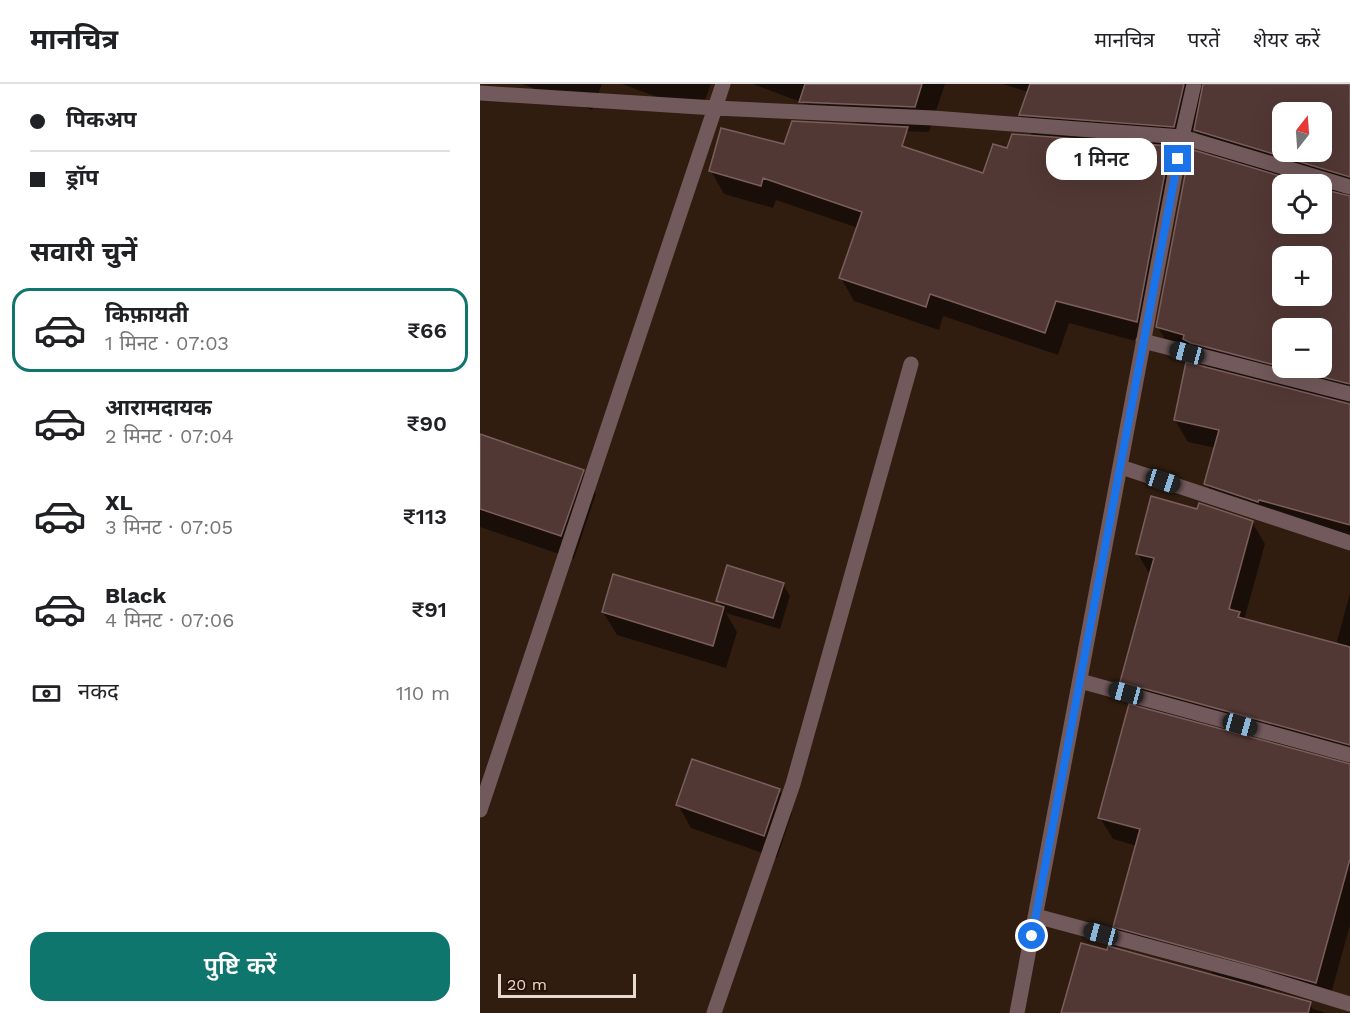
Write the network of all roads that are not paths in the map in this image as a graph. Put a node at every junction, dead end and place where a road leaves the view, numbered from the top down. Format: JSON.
{"nodes":[{"id":1,"x":723,"y":84,"type":"edge"},
{"id":2,"x":1194,"y":84,"type":"edge"},
{"id":3,"x":480,"y":93,"type":"edge"},
{"id":4,"x":715,"y":108,"type":"junction"},
{"id":5,"x":1182,"y":136,"type":"junction"},
{"id":6,"x":1350,"y":187,"type":"edge"},
{"id":7,"x":1143,"y":341,"type":"junction"},
{"id":8,"x":911,"y":364,"type":"dead end"},
{"id":9,"x":1350,"y":394,"type":"edge"},
{"id":10,"x":1120,"y":467,"type":"junction"},
{"id":11,"x":1350,"y":543,"type":"edge"},
{"id":12,"x":1080,"y":681,"type":"junction"},
{"id":13,"x":1350,"y":755,"type":"edge"},
{"id":14,"x":480,"y":810,"type":"edge"},
{"id":15,"x":1036,"y":916,"type":"junction"},
{"id":16,"x":1350,"y":1004,"type":"edge"},
{"id":17,"x":714,"y":1013,"type":"edge"},
{"id":18,"x":1017,"y":1013,"type":"edge"}],
"edges":[{"from":1,"to":4,"type":"street"},
{"from":2,"to":5,"type":"street"},
{"from":3,"to":4,"type":"street"},
{"from":4,"to":5,"type":"street"},
{"from":4,"to":14,"type":"street"},
{"from":5,"to":6,"type":"street"},
{"from":5,"to":7,"type":"street"},
{"from":7,"to":9,"type":"street"},
{"from":7,"to":10,"type":"street"},
{"from":8,"to":17,"type":"street"},
{"from":10,"to":11,"type":"street"},
{"from":10,"to":12,"type":"street"},
{"from":12,"to":13,"type":"street"},
{"from":12,"to":15,"type":"street"},
{"from":15,"to":16,"type":"street"},
{"from":15,"to":18,"type":"street"}]}
